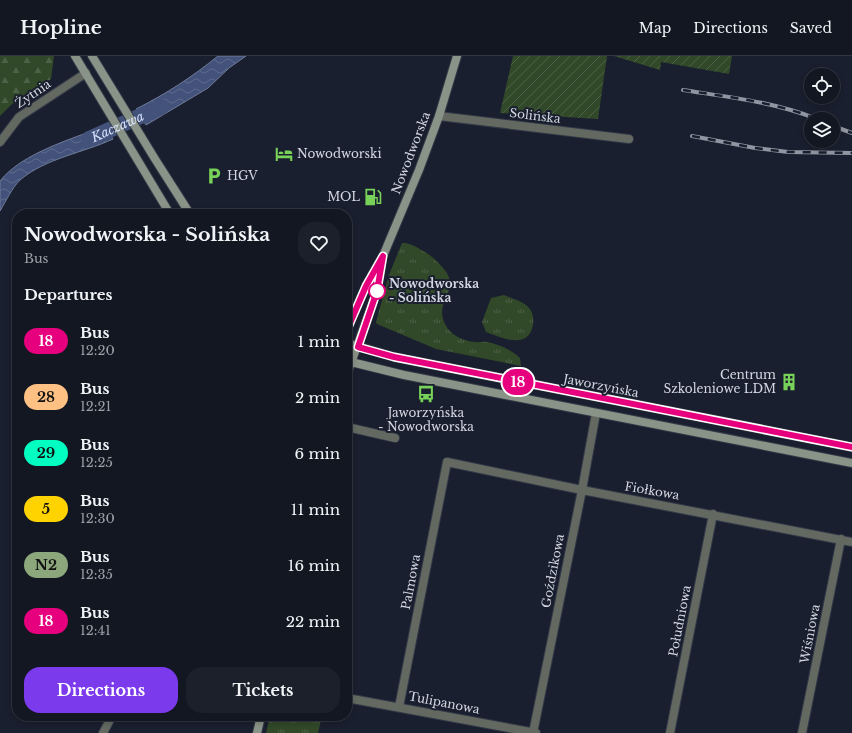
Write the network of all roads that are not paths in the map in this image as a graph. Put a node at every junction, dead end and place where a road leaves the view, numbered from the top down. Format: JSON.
{"nodes":[{"id":1,"x":75,"y":56,"type":"edge"},
{"id":2,"x":92,"y":56,"type":"edge"},
{"id":3,"x":457,"y":56,"type":"edge"},
{"id":4,"x":86,"y":73,"type":"junction"},
{"id":5,"x":438,"y":116,"type":"junction"},
{"id":6,"x":629,"y":139,"type":"dead end"},
{"id":7,"x":0,"y":142,"type":"edge"},
{"id":8,"x":167,"y":209,"type":"edge"},
{"id":9,"x":187,"y":209,"type":"edge"},
{"id":10,"x":383,"y":256,"type":"junction"},
{"id":11,"x":352,"y":318,"type":"edge"},
{"id":12,"x":352,"y":345,"type":"edge"},
{"id":13,"x":358,"y":347,"type":"junction"},
{"id":14,"x":352,"y":357,"type":"edge"},
{"id":15,"x":352,"y":363,"type":"edge"},
{"id":16,"x":596,"y":413,"type":"junction"},
{"id":17,"x":352,"y":428,"type":"edge"},
{"id":18,"x":395,"y":438,"type":"dead end"},
{"id":19,"x":852,"y":447,"type":"edge"},
{"id":20,"x":447,"y":462,"type":"joint"},
{"id":21,"x":852,"y":463,"type":"edge"},
{"id":22,"x":582,"y":490,"type":"junction"},
{"id":23,"x":713,"y":514,"type":"junction"},
{"id":24,"x":841,"y":540,"type":"junction"},
{"id":25,"x":852,"y":542,"type":"edge"},
{"id":26,"x":352,"y":699,"type":"edge"},
{"id":27,"x":399,"y":707,"type":"junction"},
{"id":28,"x":109,"y":721,"type":"edge"},
{"id":29,"x":260,"y":721,"type":"edge"},
{"id":30,"x":103,"y":733,"type":"edge"},
{"id":31,"x":257,"y":733,"type":"edge"},
{"id":32,"x":533,"y":733,"type":"edge"},
{"id":33,"x":536,"y":733,"type":"edge"},
{"id":34,"x":670,"y":733,"type":"edge"},
{"id":35,"x":802,"y":733,"type":"edge"}],
"edges":[{"from":1,"to":4,"type":"main road"},
{"from":2,"to":9,"type":"main road"},
{"from":3,"to":5,"type":"main road","name":"Nowodworska"},
{"from":4,"to":7,"type":"street","name":"Żytnia"},
{"from":4,"to":8,"type":"main road"},
{"from":5,"to":6,"type":"street","name":"Solińska"},
{"from":5,"to":10,"type":"main road","name":"Nowodworska"},
{"from":10,"to":11,"type":"main road","name":"Nowodworska"},
{"from":10,"to":13,"type":"main road","name":"Nowodworska"},
{"from":12,"to":13,"type":"main road","name":"Jaworzyńska"},
{"from":13,"to":14,"type":"main road","name":"Nowodworska"},
{"from":13,"to":19,"type":"main road","name":"Jaworzyńska"},
{"from":15,"to":16,"type":"main road"},
{"from":16,"to":21,"type":"main road"},
{"from":16,"to":22,"type":"street","name":"Goździkowa"},
{"from":17,"to":18,"type":"street"},
{"from":20,"to":22,"type":"street","name":"Fiołkowa"},
{"from":20,"to":27,"type":"street","name":"Palmowa"},
{"from":22,"to":23,"type":"street","name":"Fiołkowa"},
{"from":22,"to":32,"type":"street","name":"Goździkowa"},
{"from":23,"to":24,"type":"street","name":"Fiołkowa"},
{"from":23,"to":34,"type":"street","name":"Południowa"},
{"from":24,"to":25,"type":"street","name":"Fiołkowa"},
{"from":24,"to":35,"type":"street","name":"Wiśniowa"},
{"from":26,"to":27,"type":"street","name":"Tulipanowa"},
{"from":27,"to":32,"type":"street","name":"Tulipanowa"},
{"from":28,"to":30,"type":"street"},
{"from":29,"to":31,"type":"main road"},
{"from":32,"to":33,"type":"street","name":"Tulipanowa"}]}
